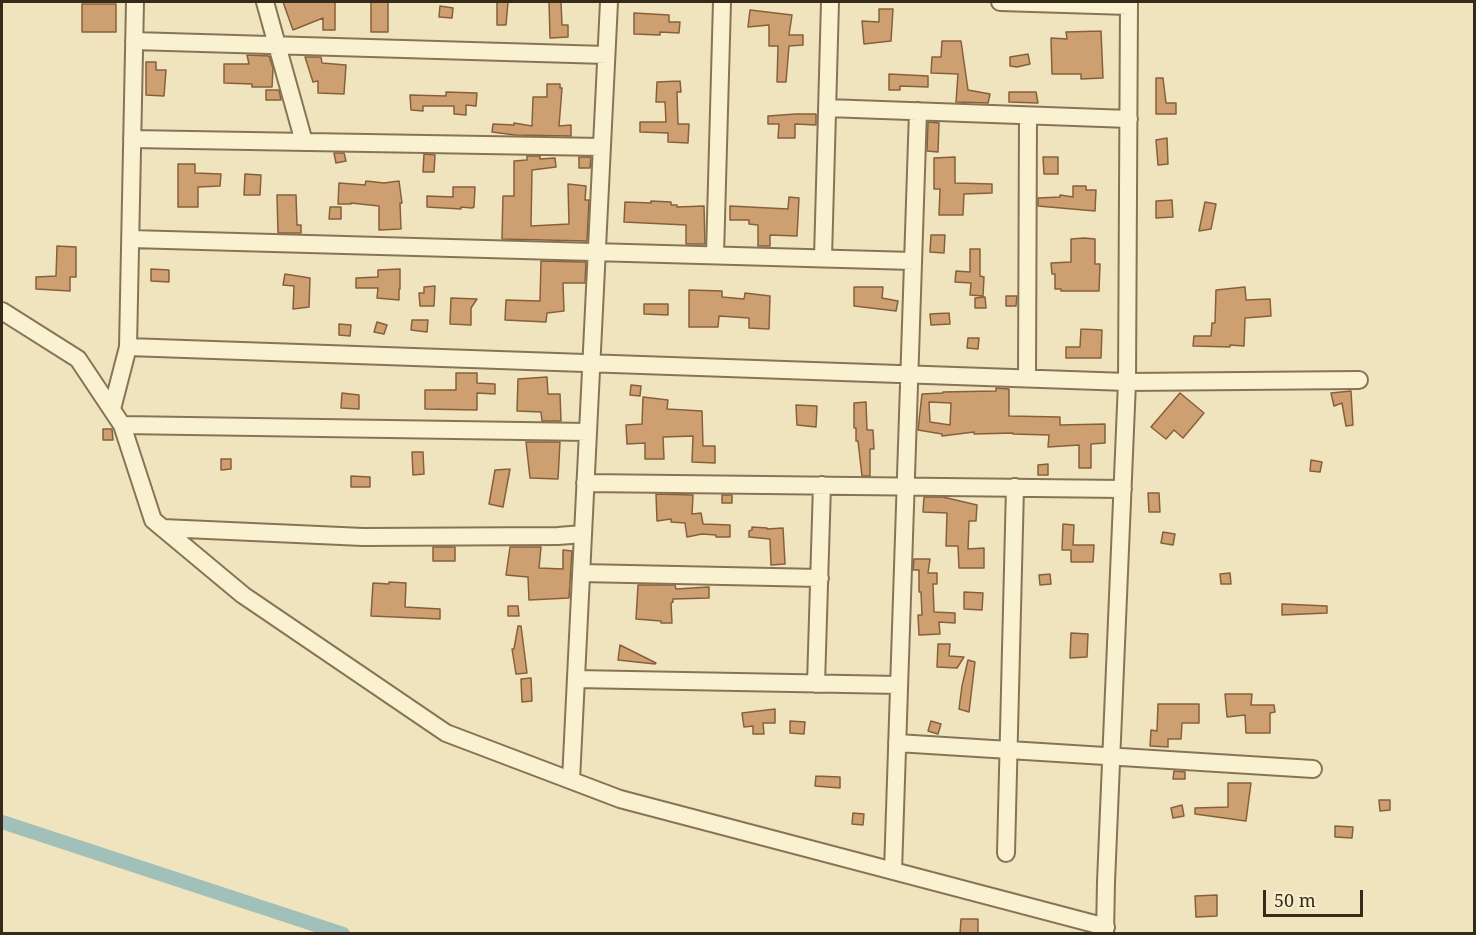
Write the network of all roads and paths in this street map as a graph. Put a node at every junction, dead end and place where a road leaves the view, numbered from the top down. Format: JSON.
{"nodes":[{"id":1,"x":135,"y":2,"type":"edge"},
{"id":2,"x":266,"y":2,"type":"edge"},
{"id":3,"x":609,"y":2,"type":"edge"},
{"id":4,"x":722,"y":2,"type":"edge"},
{"id":5,"x":830,"y":2,"type":"edge"},
{"id":6,"x":1000,"y":2,"type":"edge"},
{"id":7,"x":1129,"y":4,"type":"edge"},
{"id":8,"x":134,"y":41,"type":"junction"},
{"id":9,"x":277,"y":45,"type":"junction"},
{"id":10,"x":606,"y":55,"type":"junction"},
{"id":11,"x":827,"y":108,"type":"junction"},
{"id":12,"x":918,"y":111,"type":"junction"},
{"id":13,"x":1028,"y":116,"type":"junction"},
{"id":14,"x":1129,"y":119,"type":"junction"},
{"id":15,"x":132,"y":139,"type":"junction"},
{"id":16,"x":304,"y":142,"type":"junction"},
{"id":17,"x":602,"y":147,"type":"junction"},
{"id":18,"x":131,"y":238,"type":"junction"},
{"id":19,"x":597,"y":252,"type":"junction"},
{"id":20,"x":715,"y":255,"type":"junction"},
{"id":21,"x":823,"y":258,"type":"junction"},
{"id":22,"x":913,"y":261,"type":"junction"},
{"id":23,"x":2,"y":311,"type":"edge"},
{"id":24,"x":128,"y":347,"type":"junction"},
{"id":25,"x":591,"y":363,"type":"junction"},
{"id":26,"x":909,"y":374,"type":"junction"},
{"id":27,"x":1027,"y":378,"type":"junction"},
{"id":28,"x":1359,"y":380,"type":"dead end"},
{"id":29,"x":1127,"y":382,"type":"junction"},
{"id":30,"x":112,"y":409,"type":"junction"},
{"id":31,"x":122,"y":425,"type":"junction"},
{"id":32,"x":588,"y":432,"type":"junction"},
{"id":33,"x":585,"y":483,"type":"junction"},
{"id":34,"x":822,"y":485,"type":"junction"},
{"id":35,"x":906,"y":486,"type":"junction"},
{"id":36,"x":1015,"y":488,"type":"junction"},
{"id":37,"x":1123,"y":489,"type":"junction"},
{"id":38,"x":163,"y":528,"type":"junction"},
{"id":39,"x":583,"y":534,"type":"junction"},
{"id":40,"x":581,"y":573,"type":"junction"},
{"id":41,"x":820,"y":578,"type":"junction"},
{"id":42,"x":576,"y":679,"type":"junction"},
{"id":43,"x":816,"y":684,"type":"junction"},
{"id":44,"x":899,"y":685,"type":"junction"},
{"id":45,"x":897,"y":743,"type":"junction"},
{"id":46,"x":1008,"y":750,"type":"junction"},
{"id":47,"x":1111,"y":756,"type":"junction"},
{"id":48,"x":1313,"y":769,"type":"dead end"},
{"id":49,"x":571,"y":780,"type":"junction"},
{"id":50,"x":1006,"y":853,"type":"dead end"},
{"id":51,"x":893,"y":871,"type":"junction"},
{"id":52,"x":1106,"y":930,"type":"edge"}],
"edges":[{"from":1,"to":8,"type":"street"},
{"from":2,"to":9,"type":"street"},
{"from":3,"to":10,"type":"street"},
{"from":4,"to":20,"type":"street"},
{"from":5,"to":11,"type":"street"},
{"from":6,"to":7,"type":"street"},
{"from":7,"to":14,"type":"street"},
{"from":8,"to":9,"type":"street"},
{"from":8,"to":15,"type":"street"},
{"from":9,"to":10,"type":"street"},
{"from":9,"to":16,"type":"street"},
{"from":10,"to":17,"type":"street"},
{"from":11,"to":12,"type":"street"},
{"from":11,"to":21,"type":"street"},
{"from":12,"to":13,"type":"street"},
{"from":12,"to":22,"type":"street"},
{"from":13,"to":14,"type":"street"},
{"from":13,"to":27,"type":"street"},
{"from":14,"to":29,"type":"street"},
{"from":15,"to":16,"type":"street"},
{"from":15,"to":18,"type":"street"},
{"from":16,"to":17,"type":"street"},
{"from":17,"to":19,"type":"street"},
{"from":18,"to":19,"type":"street"},
{"from":18,"to":24,"type":"street"},
{"from":19,"to":20,"type":"street"},
{"from":19,"to":25,"type":"street"},
{"from":20,"to":21,"type":"street"},
{"from":21,"to":22,"type":"street"},
{"from":22,"to":26,"type":"street"},
{"from":23,"to":30,"type":"street"},
{"from":24,"to":25,"type":"street"},
{"from":24,"to":30,"type":"street"},
{"from":25,"to":26,"type":"street"},
{"from":25,"to":32,"type":"street"},
{"from":26,"to":27,"type":"street"},
{"from":26,"to":35,"type":"street"},
{"from":27,"to":29,"type":"street"},
{"from":28,"to":29,"type":"street"},
{"from":29,"to":37,"type":"street"},
{"from":30,"to":31,"type":"street"},
{"from":31,"to":32,"type":"street"},
{"from":31,"to":38,"type":"street"},
{"from":32,"to":33,"type":"street"},
{"from":33,"to":34,"type":"street"},
{"from":33,"to":39,"type":"street"},
{"from":34,"to":35,"type":"street"},
{"from":34,"to":41,"type":"street"},
{"from":35,"to":36,"type":"street"},
{"from":35,"to":44,"type":"street"},
{"from":36,"to":37,"type":"street"},
{"from":36,"to":46,"type":"street"},
{"from":37,"to":47,"type":"street"},
{"from":38,"to":39,"type":"street"},
{"from":38,"to":49,"type":"street"},
{"from":39,"to":40,"type":"street"},
{"from":40,"to":41,"type":"street"},
{"from":40,"to":42,"type":"street"},
{"from":41,"to":43,"type":"street"},
{"from":42,"to":43,"type":"street"},
{"from":42,"to":49,"type":"street"},
{"from":43,"to":44,"type":"street"},
{"from":44,"to":45,"type":"street"},
{"from":45,"to":46,"type":"street"},
{"from":45,"to":51,"type":"street"},
{"from":46,"to":47,"type":"street"},
{"from":46,"to":50,"type":"street"},
{"from":47,"to":48,"type":"street"},
{"from":47,"to":52,"type":"street"},
{"from":49,"to":51,"type":"street"},
{"from":51,"to":52,"type":"street"}]}
